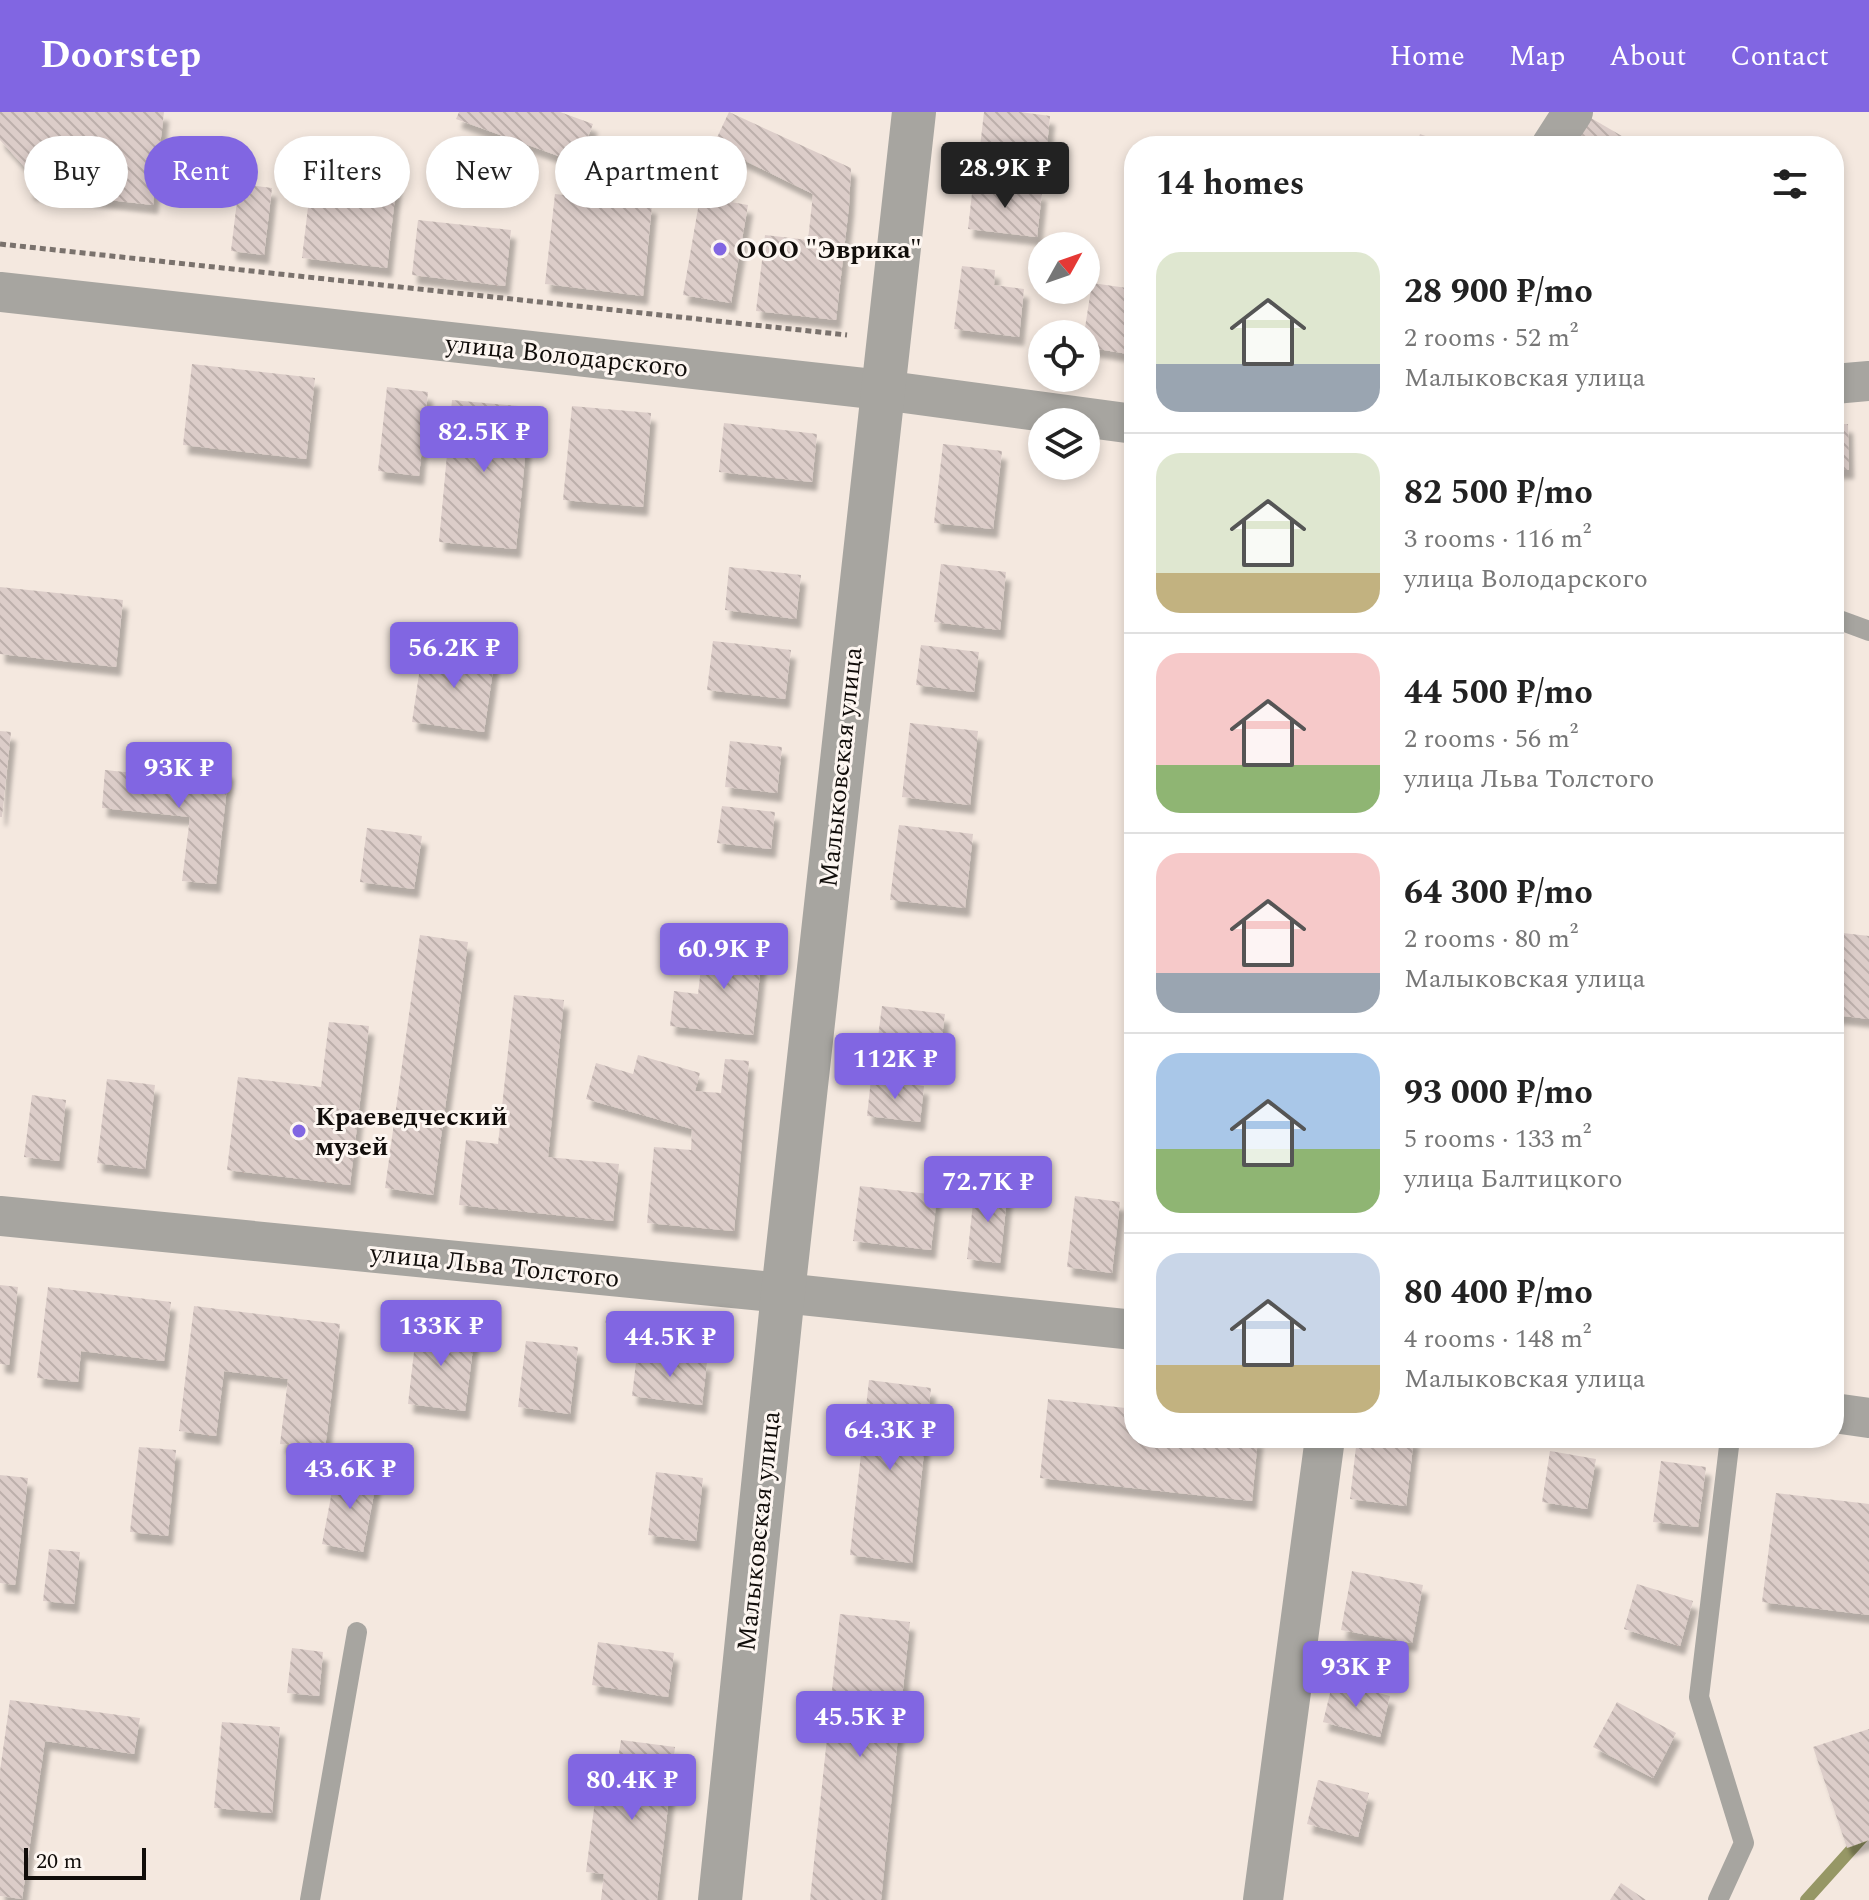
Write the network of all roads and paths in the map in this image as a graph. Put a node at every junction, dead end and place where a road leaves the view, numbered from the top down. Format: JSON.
{"nodes":[{"id":1,"x":914,"y":112,"type":"edge"},
{"id":2,"x":1573,"y":112,"type":"edge"},
{"id":3,"x":1557,"y":136,"type":"edge"},
{"id":4,"x":0,"y":244,"type":"edge"},
{"id":5,"x":0,"y":292,"type":"edge"},
{"id":6,"x":887,"y":339,"type":"junction"},
{"id":7,"x":1869,"y":381,"type":"edge"},
{"id":8,"x":1844,"y":383,"type":"edge"},
{"id":9,"x":882,"y":390,"type":"junction"},
{"id":10,"x":1124,"y":423,"type":"edge"},
{"id":11,"x":1844,"y":622,"type":"edge"},
{"id":12,"x":1869,"y":631,"type":"edge"},
{"id":13,"x":0,"y":1216,"type":"edge"},
{"id":14,"x":783,"y":1293,"type":"junction"},
{"id":15,"x":1124,"y":1329,"type":"edge"},
{"id":16,"x":1844,"y":1414,"type":"edge"},
{"id":17,"x":1869,"y":1418,"type":"edge"},
{"id":18,"x":1324,"y":1448,"type":"edge"},
{"id":19,"x":1729,"y":1448,"type":"edge"},
{"id":20,"x":357,"y":1632,"type":"dead end"},
{"id":21,"x":310,"y":1900,"type":"edge"},
{"id":22,"x":720,"y":1900,"type":"edge"},
{"id":23,"x":1263,"y":1900,"type":"edge"},
{"id":24,"x":1718,"y":1900,"type":"edge"}],
"edges":[{"from":1,"to":6,"type":"street","name":"Малыковская улица"},
{"from":2,"to":3,"type":"street"},
{"from":4,"to":6,"type":"path"},
{"from":5,"to":9,"type":"street","name":"улица Володарского"},
{"from":6,"to":9,"type":"street","name":"Малыковская улица"},
{"from":7,"to":8,"type":"street"},
{"from":9,"to":10,"type":"street","name":"улица Володарского"},
{"from":9,"to":14,"type":"street","name":"Малыковская улица"},
{"from":11,"to":12,"type":"lane"},
{"from":13,"to":14,"type":"street","name":"улица Льва Толстого"},
{"from":14,"to":15,"type":"street","name":"улица Льва Толстого"},
{"from":14,"to":22,"type":"street","name":"Малыковская улица"},
{"from":16,"to":17,"type":"street"},
{"from":18,"to":23,"type":"street"},
{"from":19,"to":24,"type":"lane"},
{"from":20,"to":21,"type":"lane"}]}
